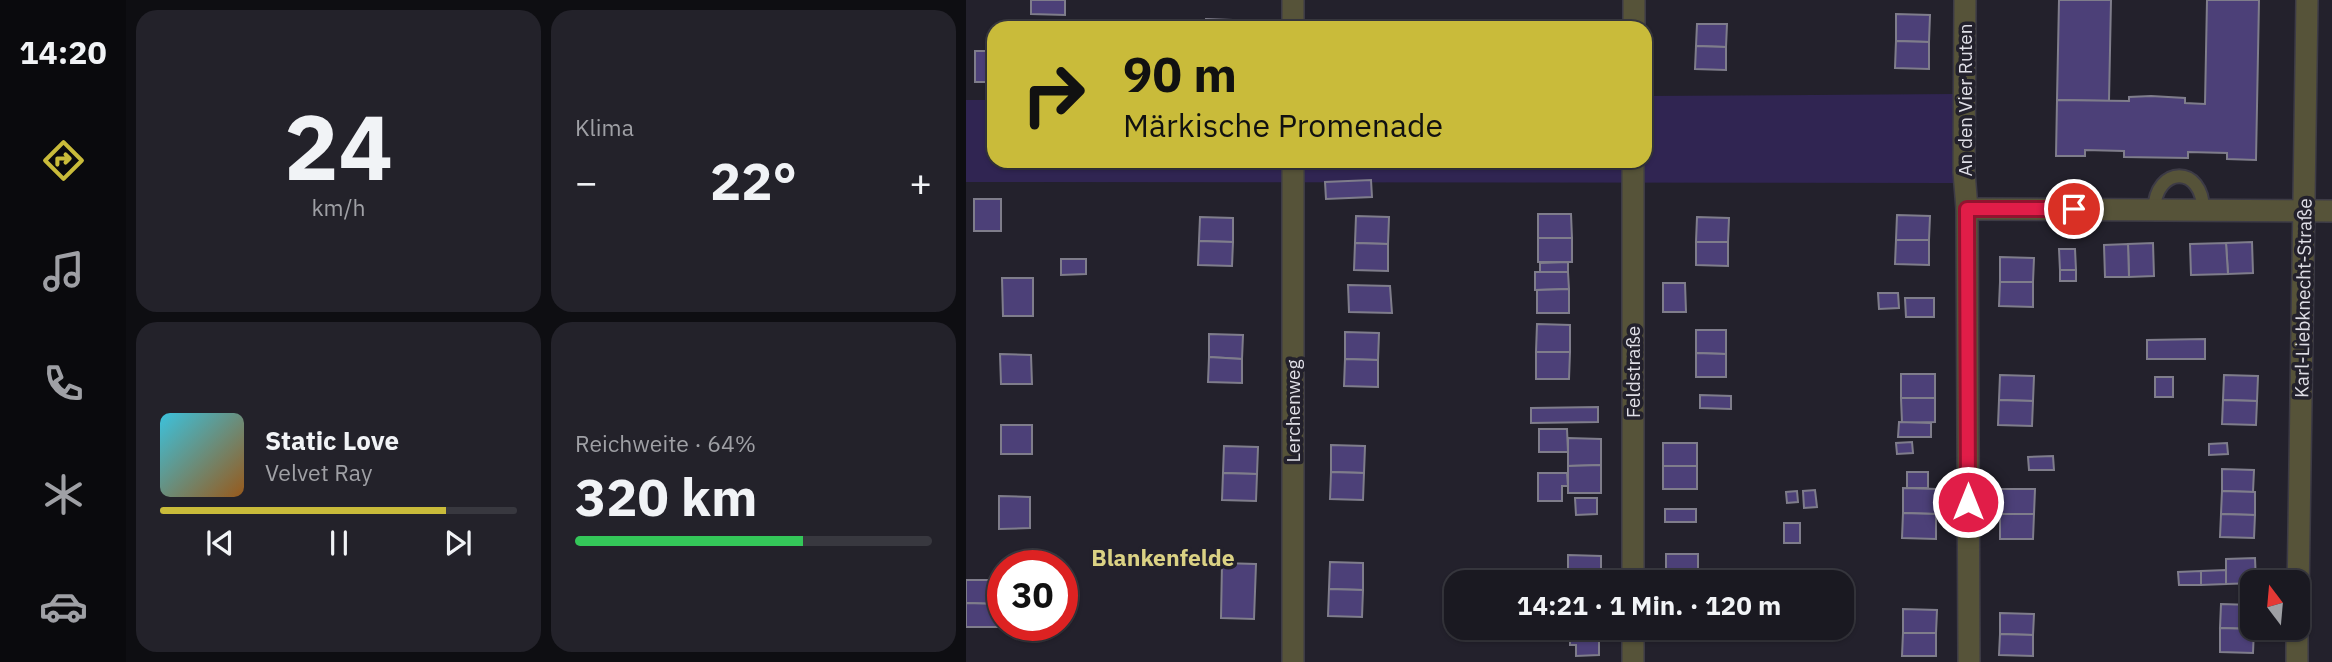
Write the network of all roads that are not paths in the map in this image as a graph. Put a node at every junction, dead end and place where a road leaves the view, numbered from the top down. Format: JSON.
{"nodes":[{"id":1,"x":1293,"y":0,"type":"edge"},
{"id":2,"x":1634,"y":0,"type":"edge"},
{"id":3,"x":1965,"y":0,"type":"edge"},
{"id":4,"x":2307,"y":0,"type":"edge"},
{"id":5,"x":1293,"y":21,"type":"edge"},
{"id":6,"x":1634,"y":21,"type":"edge"},
{"id":7,"x":1293,"y":168,"type":"edge"},
{"id":8,"x":1633,"y":168,"type":"edge"},
{"id":9,"x":1967,"y":209,"type":"junction"},
{"id":10,"x":2154,"y":210,"type":"junction"},
{"id":11,"x":2203,"y":210,"type":"junction"},
{"id":12,"x":2305,"y":211,"type":"junction"},
{"id":13,"x":2332,"y":211,"type":"edge"},
{"id":14,"x":1633,"y":570,"type":"edge"},
{"id":15,"x":2298,"y":570,"type":"edge"},
{"id":16,"x":1633,"y":640,"type":"edge"},
{"id":17,"x":2297,"y":640,"type":"edge"},
{"id":18,"x":1293,"y":662,"type":"edge"},
{"id":19,"x":1633,"y":662,"type":"edge"},
{"id":20,"x":1969,"y":662,"type":"edge"},
{"id":21,"x":2297,"y":662,"type":"edge"}],
"edges":[{"from":1,"to":5,"type":"street"},
{"from":2,"to":6,"type":"street"},
{"from":3,"to":9,"type":"street","name":"An den Vier Ruten"},
{"from":4,"to":12,"type":"street","name":"Karl-Liebknecht-Straße"},
{"from":7,"to":18,"type":"street","name":"Lerchenweg"},
{"from":8,"to":14,"type":"street","name":"Feldstraße"},
{"from":9,"to":10,"type":"street"},
{"from":9,"to":20,"type":"street","name":"An den Vier Ruten"},
{"from":10,"to":11,"type":"street"},
{"from":10,"to":11,"type":"lane"},
{"from":11,"to":12,"type":"street"},
{"from":12,"to":13,"type":"street"},
{"from":12,"to":15,"type":"street","name":"Karl-Liebknecht-Straße"},
{"from":16,"to":19,"type":"street"},
{"from":17,"to":21,"type":"street"}]}
